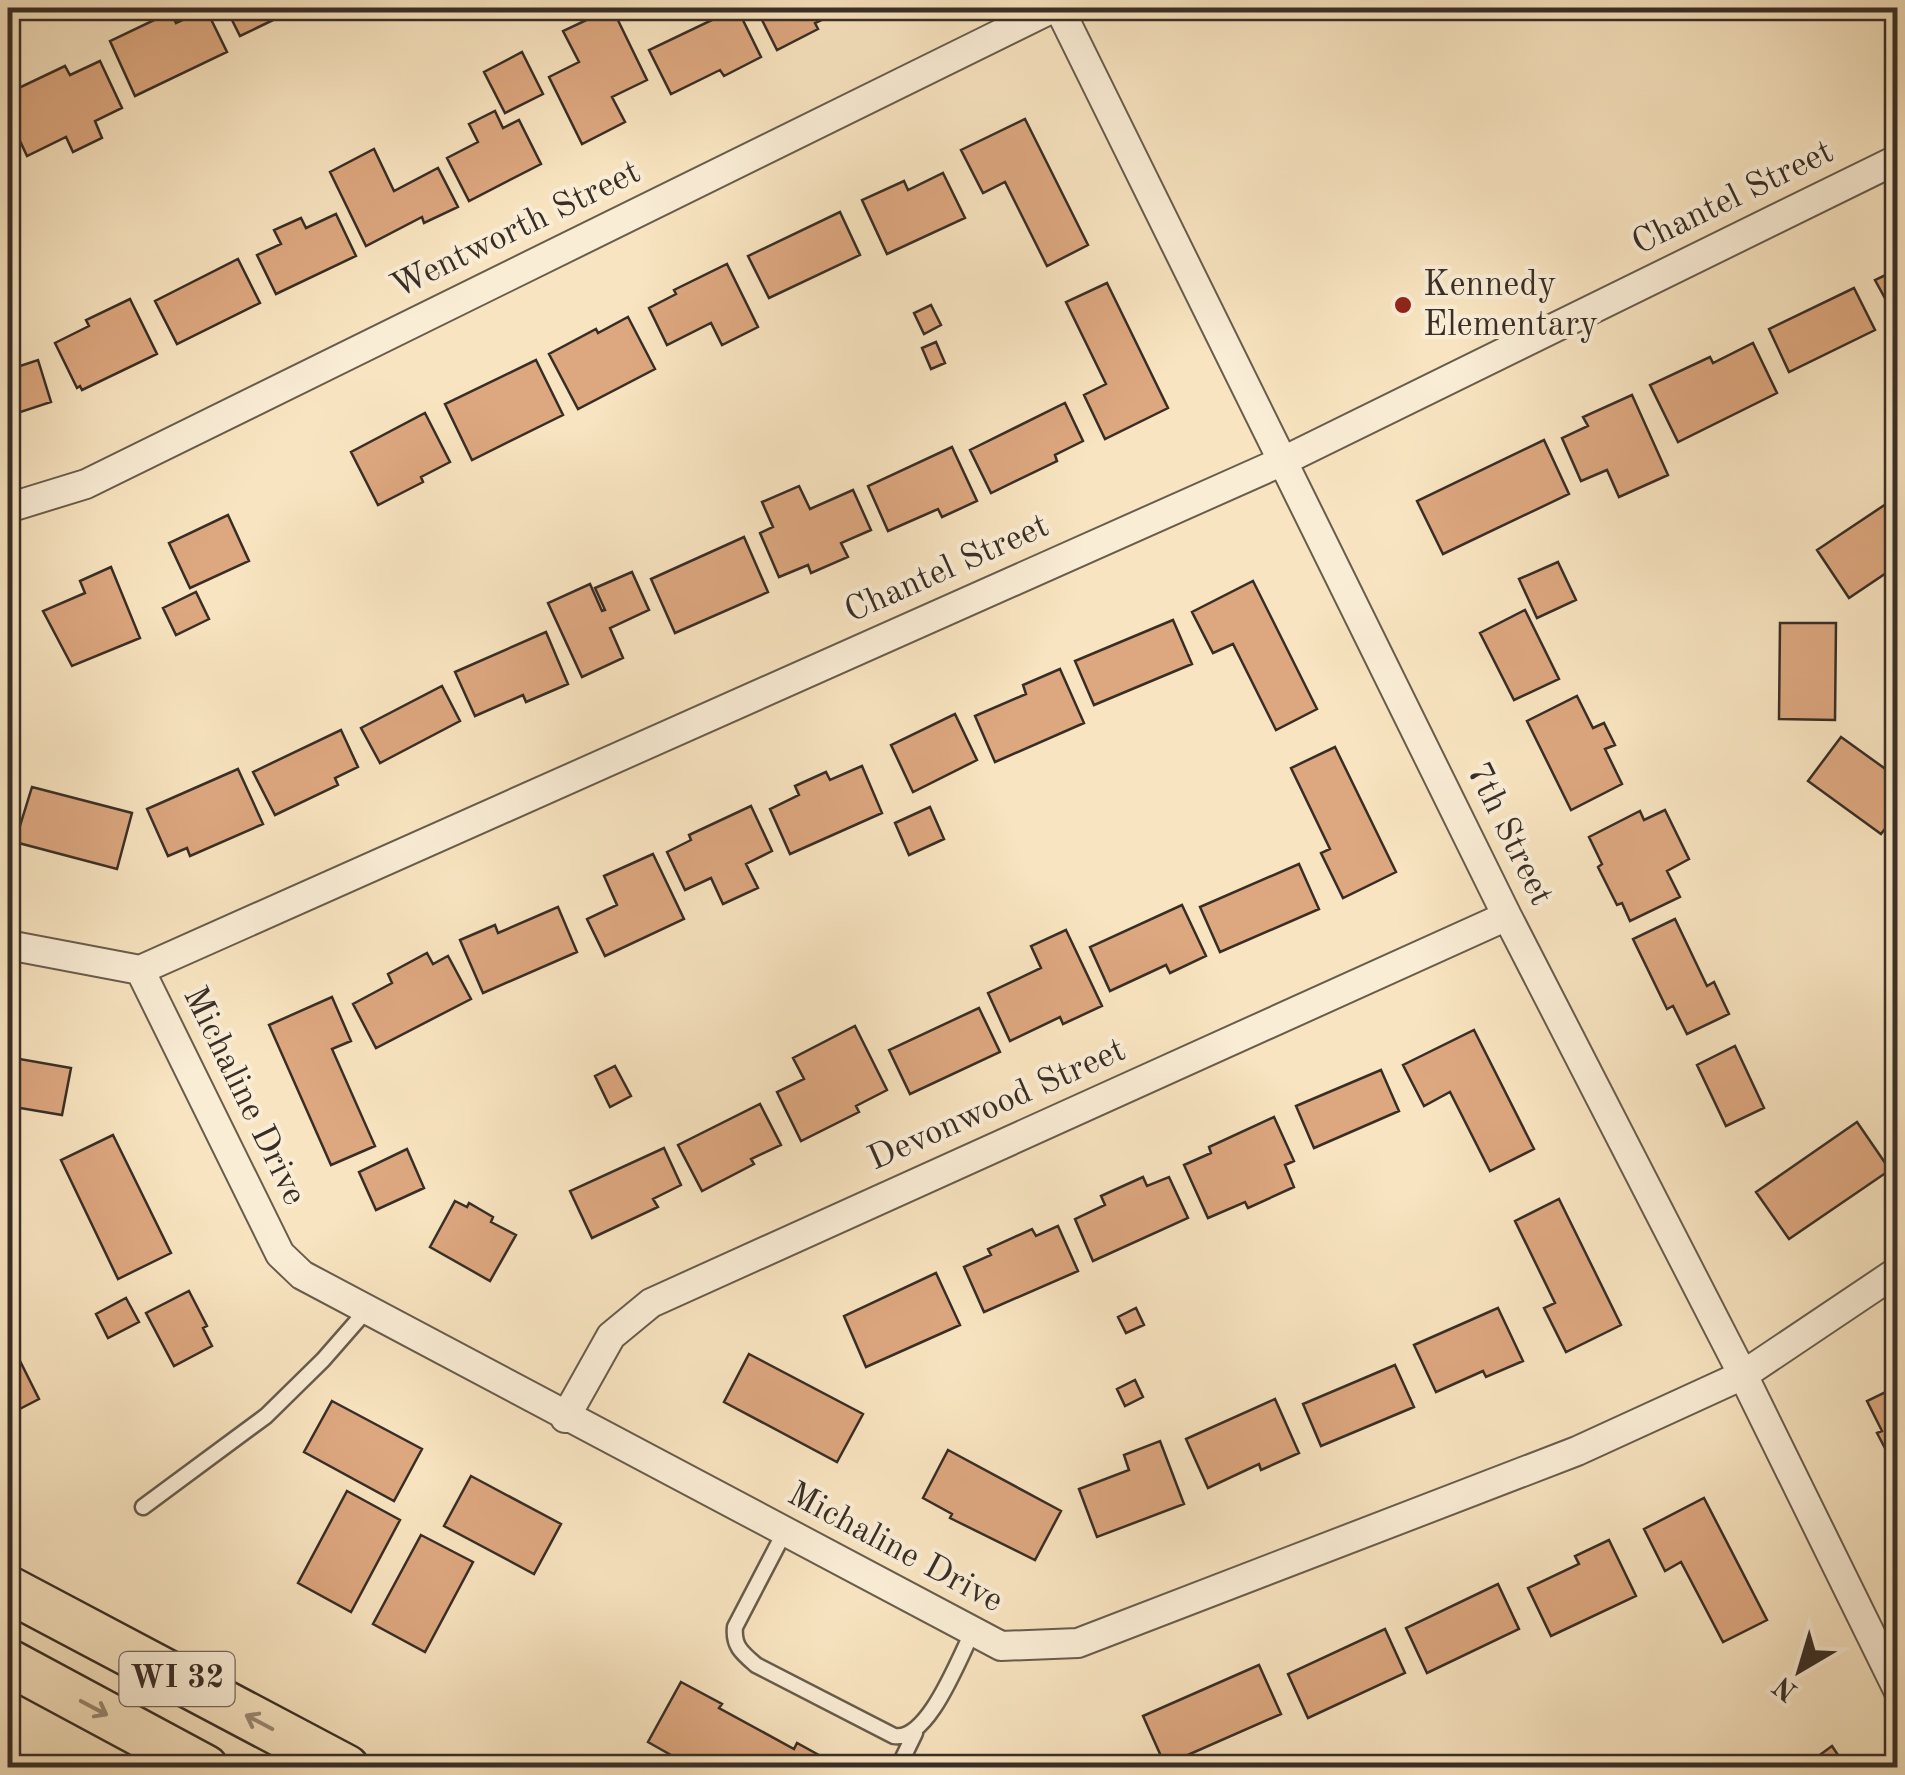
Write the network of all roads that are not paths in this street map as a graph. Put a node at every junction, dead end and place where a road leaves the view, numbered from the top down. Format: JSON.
{"nodes":[{"id":1,"x":1056,"y":8,"type":"edge"},
{"id":2,"x":1898,"y":159,"type":"edge"},
{"id":3,"x":1283,"y":461,"type":"junction"},
{"id":4,"x":8,"y":508,"type":"edge"},
{"id":5,"x":1507,"y":916,"type":"junction"},
{"id":6,"x":8,"y":945,"type":"edge"},
{"id":7,"x":140,"y":970,"type":"junction"},
{"id":8,"x":1898,"y":1271,"type":"edge"},
{"id":9,"x":365,"y":1312,"type":"junction"},
{"id":10,"x":1743,"y":1376,"type":"junction"},
{"id":11,"x":565,"y":1418,"type":"junction"},
{"id":12,"x":143,"y":1508,"type":"dead end"},
{"id":13,"x":784,"y":1532,"type":"junction"},
{"id":14,"x":8,"y":1589,"type":"edge"},
{"id":15,"x":972,"y":1631,"type":"junction"},
{"id":16,"x":8,"y":1662,"type":"edge"},
{"id":17,"x":1898,"y":1690,"type":"edge"},
{"id":18,"x":915,"y":1732,"type":"junction"},
{"id":19,"x":206,"y":1768,"type":"edge"},
{"id":20,"x":346,"y":1768,"type":"edge"},
{"id":21,"x":898,"y":1768,"type":"edge"}],
"edges":[{"from":1,"to":3,"type":"street","name":"7th Street"},
{"from":1,"to":4,"type":"street","name":"Wentworth Street"},
{"from":2,"to":3,"type":"street","name":"Chantel Street"},
{"from":3,"to":5,"type":"street","name":"7th Street"},
{"from":3,"to":7,"type":"street","name":"Chantel Street"},
{"from":5,"to":10,"type":"street","name":"7th Street"},
{"from":5,"to":11,"type":"street","name":"Devonwood Street"},
{"from":6,"to":7,"type":"street"},
{"from":7,"to":9,"type":"street","name":"Michaline Drive"},
{"from":8,"to":10,"type":"street","name":"Michaline Drive"},
{"from":9,"to":11,"type":"street","name":"Michaline Drive"},
{"from":9,"to":12,"type":"lane"},
{"from":10,"to":15,"type":"street","name":"Michaline Drive"},
{"from":10,"to":17,"type":"street","name":"7th Street"},
{"from":11,"to":13,"type":"street","name":"Michaline Drive"},
{"from":13,"to":15,"type":"street","name":"Michaline Drive"},
{"from":13,"to":18,"type":"lane"},
{"from":20,"to":14,"type":"main road","number":"WI 32","one_way":true},
{"from":15,"to":18,"type":"lane"},
{"from":16,"to":19,"type":"main road","number":"WI 32","one_way":true},
{"from":18,"to":21,"type":"lane"}]}
